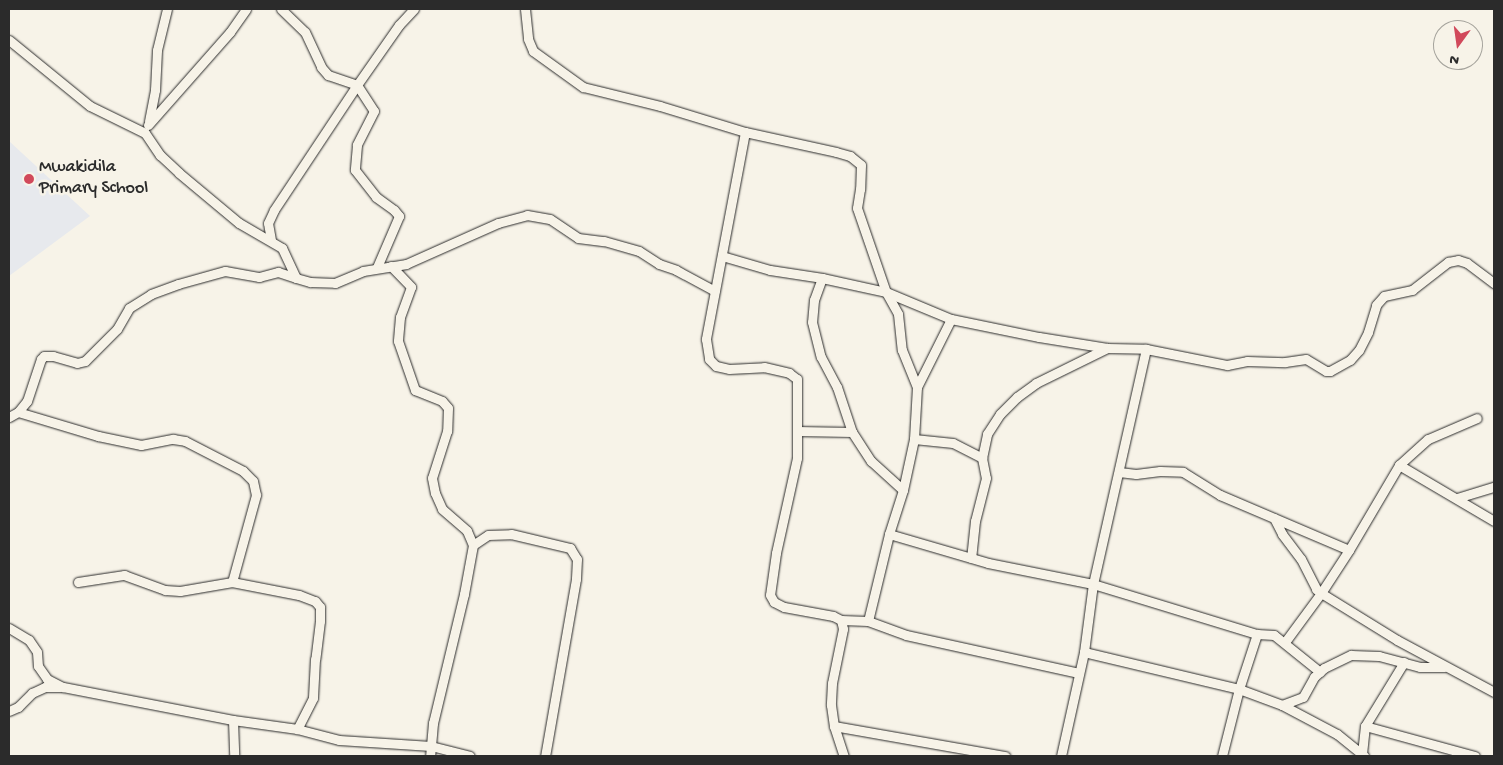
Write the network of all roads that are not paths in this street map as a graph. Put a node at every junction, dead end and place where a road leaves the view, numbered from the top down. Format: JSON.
{"nodes":[{"id":1,"x":167,"y":9,"type":"edge"},
{"id":2,"x":246,"y":9,"type":"edge"},
{"id":3,"x":281,"y":9,"type":"edge"},
{"id":4,"x":414,"y":9,"type":"edge"},
{"id":5,"x":525,"y":9,"type":"edge"},
{"id":6,"x":9,"y":40,"type":"edge"},
{"id":7,"x":356,"y":85,"type":"junction"},
{"id":8,"x":147,"y":129,"type":"junction"},
{"id":9,"x":745,"y":132,"type":"junction"},
{"id":10,"x":271,"y":240,"type":"junction"},
{"id":11,"x":722,"y":256,"type":"junction"},
{"id":12,"x":391,"y":266,"type":"junction"},
{"id":13,"x":377,"y":267,"type":"junction"},
{"id":14,"x":296,"y":278,"type":"junction"},
{"id":15,"x":822,"y":278,"type":"junction"},
{"id":16,"x":1494,"y":283,"type":"edge"},
{"id":17,"x":715,"y":291,"type":"junction"},
{"id":18,"x":886,"y":292,"type":"junction"},
{"id":19,"x":951,"y":319,"type":"junction"},
{"id":20,"x":1107,"y":348,"type":"junction"},
{"id":21,"x":1146,"y":350,"type":"junction"},
{"id":22,"x":917,"y":387,"type":"junction"},
{"id":23,"x":18,"y":412,"type":"junction"},
{"id":24,"x":9,"y":417,"type":"edge"},
{"id":25,"x":1477,"y":418,"type":"dead end"},
{"id":26,"x":797,"y":431,"type":"junction"},
{"id":27,"x":852,"y":432,"type":"junction"},
{"id":28,"x":914,"y":439,"type":"junction"},
{"id":29,"x":982,"y":458,"type":"junction"},
{"id":30,"x":1399,"y":465,"type":"junction"},
{"id":31,"x":1119,"y":472,"type":"junction"},
{"id":32,"x":1494,"y":486,"type":"edge"},
{"id":33,"x":903,"y":490,"type":"junction"},
{"id":34,"x":1457,"y":498,"type":"junction"},
{"id":35,"x":1274,"y":518,"type":"junction"},
{"id":36,"x":1494,"y":521,"type":"edge"},
{"id":37,"x":888,"y":534,"type":"junction"},
{"id":38,"x":474,"y":545,"type":"junction"},
{"id":39,"x":1349,"y":550,"type":"junction"},
{"id":40,"x":970,"y":558,"type":"junction"},
{"id":41,"x":78,"y":582,"type":"dead end"},
{"id":42,"x":232,"y":582,"type":"junction"},
{"id":43,"x":1093,"y":584,"type":"junction"},
{"id":44,"x":1321,"y":593,"type":"junction"},
{"id":45,"x":842,"y":620,"type":"junction"},
{"id":46,"x":868,"y":621,"type":"junction"},
{"id":47,"x":9,"y":628,"type":"edge"},
{"id":48,"x":1257,"y":634,"type":"junction"},
{"id":49,"x":1285,"y":642,"type":"junction"},
{"id":50,"x":1084,"y":652,"type":"junction"},
{"id":51,"x":1404,"y":662,"type":"junction"},
{"id":52,"x":1447,"y":667,"type":"junction"},
{"id":53,"x":1320,"y":672,"type":"junction"},
{"id":54,"x":1079,"y":673,"type":"junction"},
{"id":55,"x":62,"y":687,"type":"junction"},
{"id":56,"x":1239,"y":689,"type":"junction"},
{"id":57,"x":1494,"y":692,"type":"edge"},
{"id":58,"x":1282,"y":706,"type":"junction"},
{"id":59,"x":9,"y":711,"type":"edge"},
{"id":60,"x":233,"y":720,"type":"junction"},
{"id":61,"x":834,"y":726,"type":"junction"},
{"id":62,"x":1365,"y":726,"type":"junction"},
{"id":63,"x":297,"y":729,"type":"junction"},
{"id":64,"x":431,"y":746,"type":"junction"},
{"id":65,"x":1363,"y":755,"type":"edge"},
{"id":66,"x":234,"y":756,"type":"edge"},
{"id":67,"x":430,"y":756,"type":"edge"},
{"id":68,"x":470,"y":756,"type":"edge"},
{"id":69,"x":545,"y":756,"type":"edge"},
{"id":70,"x":844,"y":756,"type":"edge"},
{"id":71,"x":1005,"y":756,"type":"edge"},
{"id":72,"x":1061,"y":756,"type":"edge"},
{"id":73,"x":1222,"y":756,"type":"edge"},
{"id":74,"x":1475,"y":756,"type":"edge"}],
"edges":[{"from":1,"to":8,"type":"street"},
{"from":2,"to":8,"type":"street"},
{"from":3,"to":7,"type":"street"},
{"from":4,"to":7,"type":"street"},
{"from":5,"to":9,"type":"street"},
{"from":6,"to":8,"type":"street"},
{"from":7,"to":10,"type":"street"},
{"from":7,"to":13,"type":"street"},
{"from":8,"to":10,"type":"street"},
{"from":9,"to":11,"type":"street"},
{"from":9,"to":18,"type":"street"},
{"from":10,"to":14,"type":"street"},
{"from":11,"to":15,"type":"street"},
{"from":11,"to":17,"type":"street"},
{"from":12,"to":13,"type":"street"},
{"from":12,"to":17,"type":"street"},
{"from":12,"to":38,"type":"street"},
{"from":13,"to":14,"type":"street"},
{"from":14,"to":23,"type":"street"},
{"from":15,"to":18,"type":"street"},
{"from":15,"to":27,"type":"street"},
{"from":16,"to":21,"type":"street"},
{"from":17,"to":26,"type":"street"},
{"from":18,"to":19,"type":"street"},
{"from":18,"to":22,"type":"street"},
{"from":19,"to":20,"type":"street"},
{"from":19,"to":22,"type":"street"},
{"from":20,"to":21,"type":"street"},
{"from":20,"to":29,"type":"street"},
{"from":21,"to":31,"type":"street"},
{"from":22,"to":28,"type":"street"},
{"from":23,"to":24,"type":"street"},
{"from":23,"to":42,"type":"street"},
{"from":25,"to":30,"type":"street"},
{"from":26,"to":27,"type":"street"},
{"from":26,"to":45,"type":"street"},
{"from":27,"to":33,"type":"street"},
{"from":28,"to":29,"type":"street"},
{"from":28,"to":33,"type":"street"},
{"from":29,"to":40,"type":"street"},
{"from":30,"to":34,"type":"street"},
{"from":30,"to":39,"type":"street"},
{"from":31,"to":35,"type":"street"},
{"from":31,"to":43,"type":"street"},
{"from":32,"to":34,"type":"street"},
{"from":33,"to":37,"type":"street"},
{"from":34,"to":36,"type":"street"},
{"from":35,"to":39,"type":"street"},
{"from":35,"to":44,"type":"street"},
{"from":37,"to":40,"type":"street"},
{"from":37,"to":46,"type":"street"},
{"from":38,"to":64,"type":"street"},
{"from":38,"to":69,"type":"street"},
{"from":39,"to":44,"type":"street"},
{"from":40,"to":43,"type":"street"},
{"from":41,"to":42,"type":"street"},
{"from":42,"to":63,"type":"street"},
{"from":43,"to":48,"type":"street"},
{"from":43,"to":50,"type":"street"},
{"from":44,"to":49,"type":"street"},
{"from":44,"to":52,"type":"street"},
{"from":45,"to":46,"type":"street"},
{"from":45,"to":61,"type":"street"},
{"from":46,"to":54,"type":"street"},
{"from":47,"to":55,"type":"street"},
{"from":48,"to":49,"type":"street"},
{"from":48,"to":56,"type":"street"},
{"from":49,"to":53,"type":"street"},
{"from":50,"to":54,"type":"street"},
{"from":50,"to":56,"type":"street"},
{"from":51,"to":52,"type":"street"},
{"from":51,"to":53,"type":"street"},
{"from":51,"to":62,"type":"street"},
{"from":52,"to":57,"type":"street"},
{"from":53,"to":58,"type":"street"},
{"from":54,"to":72,"type":"street"},
{"from":55,"to":59,"type":"street"},
{"from":55,"to":60,"type":"street"},
{"from":56,"to":58,"type":"street"},
{"from":56,"to":73,"type":"street"},
{"from":58,"to":65,"type":"street"},
{"from":60,"to":63,"type":"street"},
{"from":60,"to":66,"type":"street"},
{"from":61,"to":70,"type":"street"},
{"from":61,"to":71,"type":"street"},
{"from":62,"to":65,"type":"street"},
{"from":62,"to":74,"type":"street"},
{"from":63,"to":64,"type":"street"},
{"from":64,"to":67,"type":"street"},
{"from":64,"to":68,"type":"street"}]}
